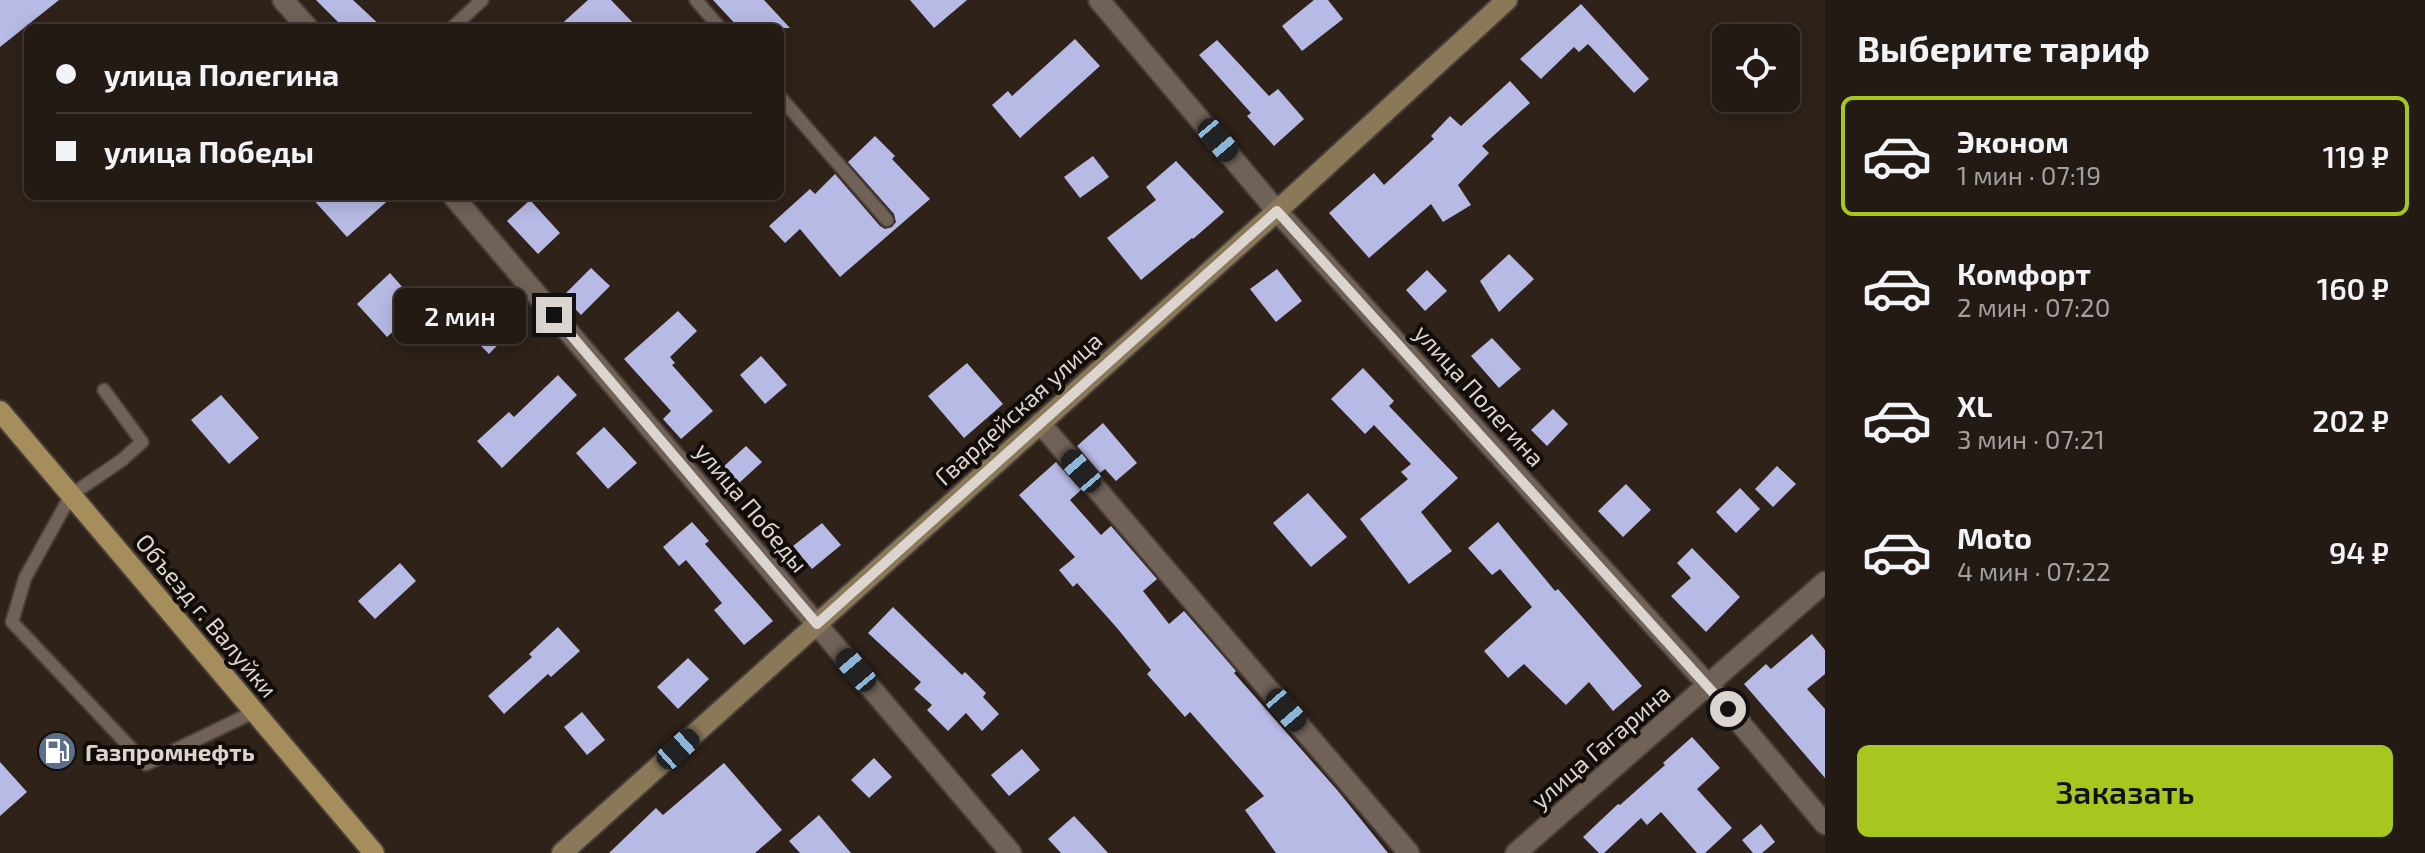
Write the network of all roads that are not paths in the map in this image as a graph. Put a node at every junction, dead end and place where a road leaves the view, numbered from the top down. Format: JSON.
{"nodes":[{"id":1,"x":283,"y":0,"type":"edge"},
{"id":2,"x":482,"y":0,"type":"edge"},
{"id":3,"x":696,"y":0,"type":"edge"},
{"id":4,"x":1099,"y":0,"type":"edge"},
{"id":5,"x":1507,"y":0,"type":"edge"},
{"id":6,"x":304,"y":24,"type":"edge"},
{"id":7,"x":456,"y":24,"type":"edge"},
{"id":8,"x":717,"y":24,"type":"edge"},
{"id":9,"x":784,"y":102,"type":"edge"},
{"id":10,"x":456,"y":200,"type":"edge"},
{"id":11,"x":1277,"y":211,"type":"junction"},
{"id":12,"x":887,"y":220,"type":"dead end"},
{"id":13,"x":104,"y":390,"type":"dead end"},
{"id":14,"x":0,"y":411,"type":"edge"},
{"id":15,"x":1040,"y":423,"type":"junction"},
{"id":16,"x":71,"y":495,"type":"junction"},
{"id":17,"x":1825,"y":582,"type":"edge"},
{"id":18,"x":817,"y":624,"type":"junction"},
{"id":19,"x":1709,"y":686,"type":"junction"},
{"id":20,"x":254,"y":712,"type":"junction"},
{"id":21,"x":1825,"y":824,"type":"edge"},
{"id":22,"x":372,"y":852,"type":"edge"},
{"id":23,"x":562,"y":853,"type":"edge"},
{"id":24,"x":1011,"y":853,"type":"edge"},
{"id":25,"x":1409,"y":853,"type":"edge"},
{"id":26,"x":1516,"y":853,"type":"edge"}],
"edges":[{"from":1,"to":6,"type":"street"},
{"from":2,"to":7,"type":"lane"},
{"from":3,"to":8,"type":"lane"},
{"from":4,"to":11,"type":"street","name":"улица Полегина"},
{"from":5,"to":11,"type":"street","name":"Гвардейская улица"},
{"from":9,"to":12,"type":"lane"},
{"from":10,"to":18,"type":"street","name":"улица Победы"},
{"from":11,"to":15,"type":"street","name":"Гвардейская улица"},
{"from":11,"to":19,"type":"street","name":"улица Полегина"},
{"from":13,"to":16,"type":"lane"},
{"from":14,"to":16,"type":"main road","name":"Объезд г. Валуйки"},
{"from":15,"to":18,"type":"street","name":"Гвардейская улица"},
{"from":15,"to":25,"type":"street"},
{"from":16,"to":20,"type":"main road","name":"Объезд г. Валуйки"},
{"from":16,"to":20,"type":"lane"},
{"from":17,"to":19,"type":"street","name":"улица Гагарина"},
{"from":18,"to":23,"type":"street","name":"Гвардейская улица"},
{"from":18,"to":24,"type":"street","name":"улица Победы"},
{"from":19,"to":21,"type":"street","name":"улица Полегина"},
{"from":19,"to":26,"type":"street","name":"улица Гагарина"},
{"from":20,"to":22,"type":"main road","name":"Объезд г. Валуйки"}]}
